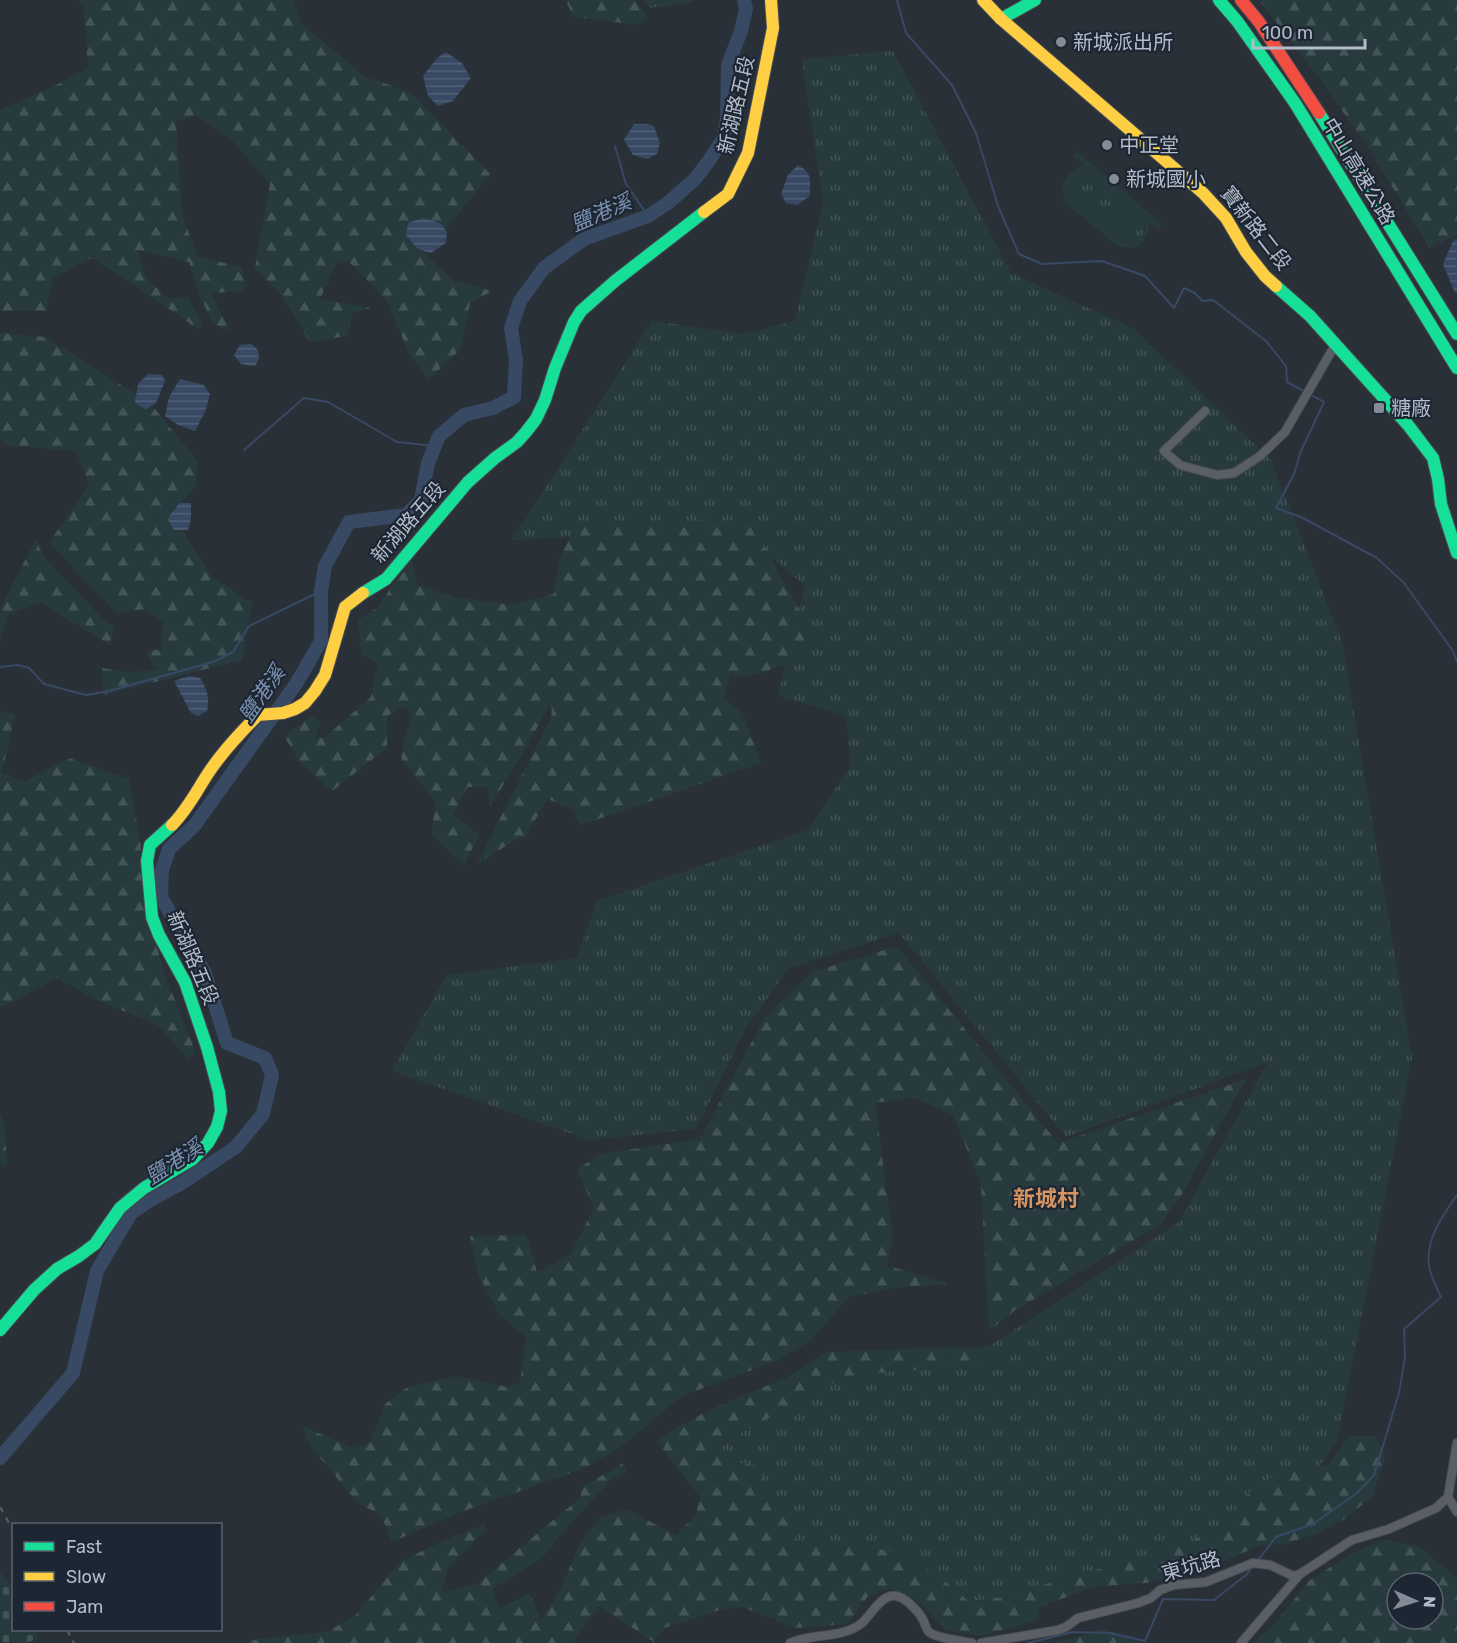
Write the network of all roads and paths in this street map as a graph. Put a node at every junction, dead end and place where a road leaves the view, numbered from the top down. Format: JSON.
{"nodes":[{"id":1,"x":771,"y":0,"type":"edge"},
{"id":2,"x":983,"y":0,"type":"edge"},
{"id":3,"x":1035,"y":0,"type":"edge"},
{"id":4,"x":1219,"y":0,"type":"edge"},
{"id":5,"x":1241,"y":0,"type":"edge"},
{"id":6,"x":1001,"y":19,"type":"junction"},
{"id":7,"x":1457,"y":334,"type":"edge"},
{"id":8,"x":1335,"y":345,"type":"junction"},
{"id":9,"x":1457,"y":368,"type":"edge"},
{"id":10,"x":1205,"y":411,"type":"dead end"},
{"id":11,"x":1457,"y":553,"type":"edge"},
{"id":12,"x":0,"y":1330,"type":"edge"},
{"id":13,"x":1457,"y":1443,"type":"edge"},
{"id":14,"x":1448,"y":1497,"type":"junction"},
{"id":15,"x":1457,"y":1512,"type":"edge"},
{"id":16,"x":1300,"y":1574,"type":"junction"},
{"id":17,"x":790,"y":1643,"type":"edge"},
{"id":18,"x":972,"y":1643,"type":"edge"},
{"id":19,"x":981,"y":1643,"type":"edge"},
{"id":20,"x":1241,"y":1643,"type":"edge"}],
"edges":[{"from":1,"to":12,"type":"main road","name":"新湖路五段"},
{"from":2,"to":6,"type":"main road","name":"寶新路二段"},
{"from":3,"to":6,"type":"main road"},
{"from":4,"to":9,"type":"main road","name":"中山高速公路"},
{"from":5,"to":7,"type":"main road","name":"中山高速公路"},
{"from":6,"to":8,"type":"main road","name":"寶新路二段"},
{"from":8,"to":10,"type":"street"},
{"from":8,"to":11,"type":"main road","name":"寶新路二段"},
{"from":13,"to":14,"type":"street"},
{"from":14,"to":15,"type":"street"},
{"from":14,"to":16,"type":"street"},
{"from":16,"to":19,"type":"street","name":"東坑路"},
{"from":16,"to":20,"type":"street"},
{"from":17,"to":18,"type":"street"}]}
